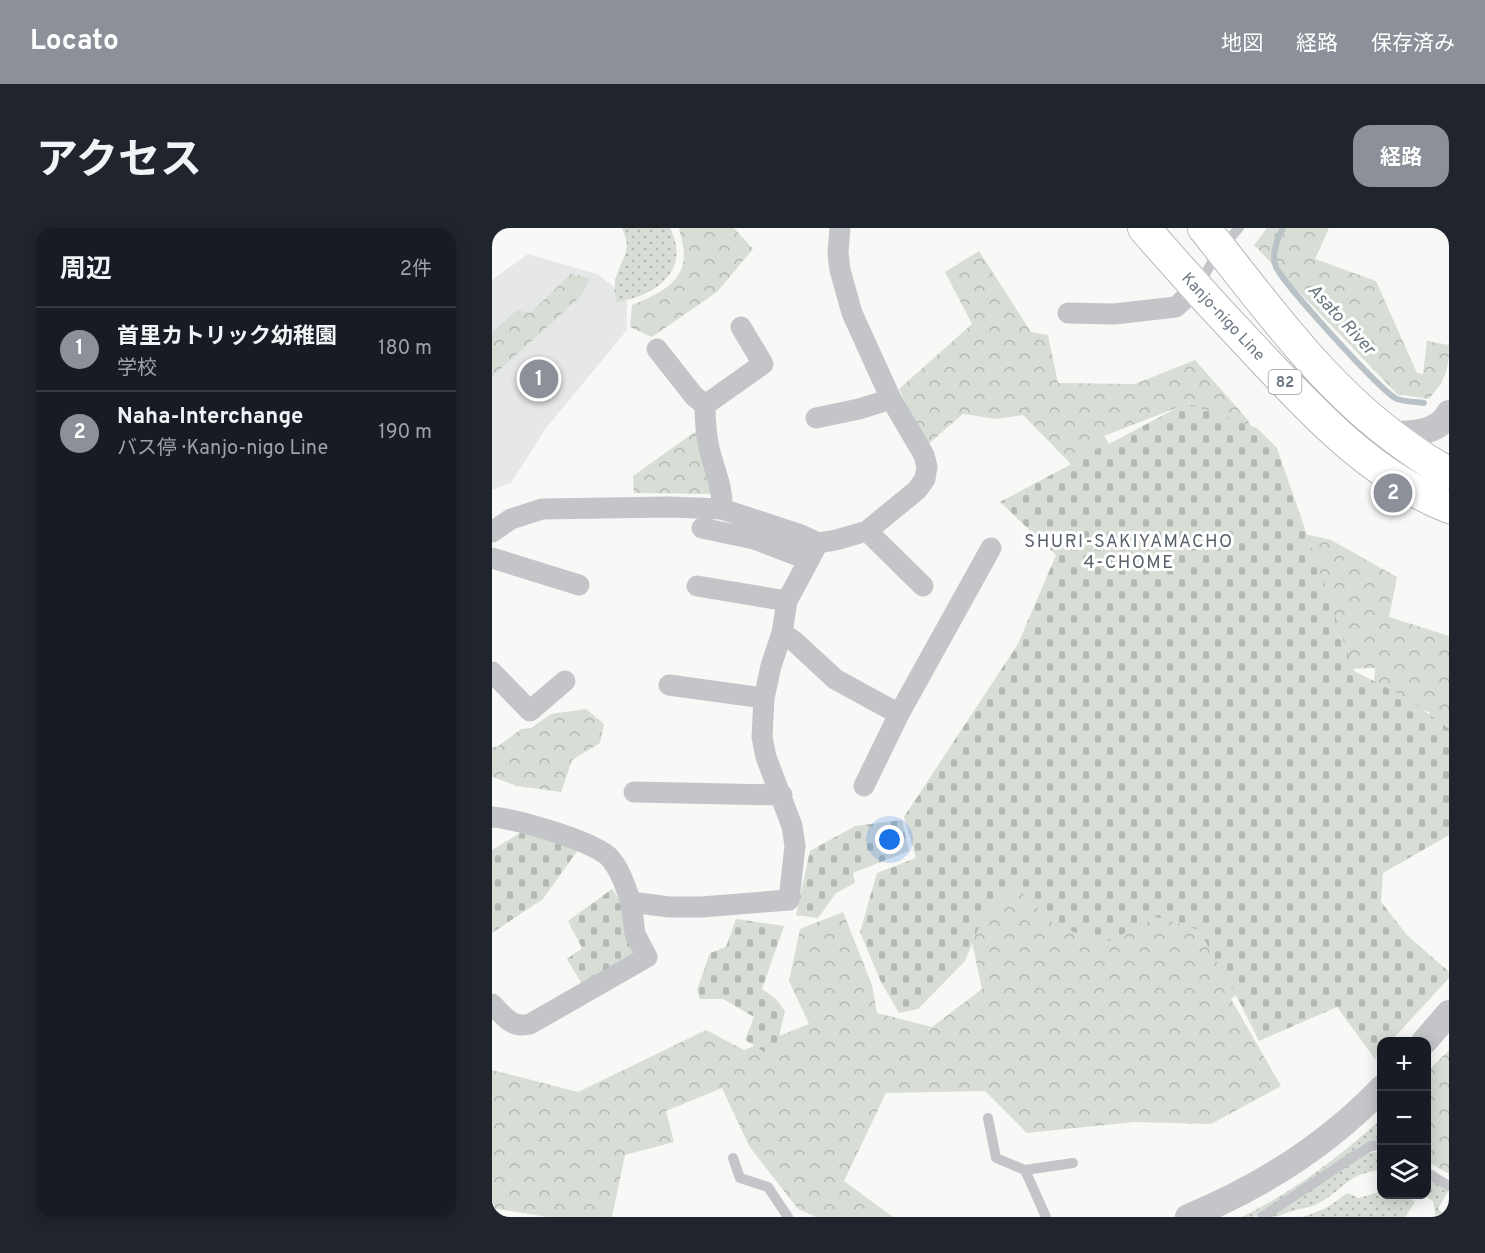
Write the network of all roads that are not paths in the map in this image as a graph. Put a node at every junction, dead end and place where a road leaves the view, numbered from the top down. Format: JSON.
{"nodes":[{"id":1,"x":840,"y":228,"type":"edge"},
{"id":2,"x":1144,"y":228,"type":"edge"},
{"id":3,"x":1221,"y":235,"type":"edge"},
{"id":4,"x":1196,"y":288,"type":"junction"},
{"id":5,"x":1068,"y":314,"type":"dead end"},
{"id":6,"x":741,"y":327,"type":"dead end"},
{"id":7,"x":657,"y":349,"type":"dead end"},
{"id":8,"x":891,"y":399,"type":"junction"},
{"id":9,"x":705,"y":405,"type":"junction"},
{"id":10,"x":1449,"y":413,"type":"edge"},
{"id":11,"x":816,"y":418,"type":"dead end"},
{"id":12,"x":1389,"y":434,"type":"junction"},
{"id":13,"x":1449,"y":473,"type":"edge"},
{"id":14,"x":1449,"y":507,"type":"edge"},
{"id":15,"x":722,"y":509,"type":"junction"},
{"id":16,"x":702,"y":528,"type":"dead end"},
{"id":17,"x":867,"y":531,"type":"junction"},
{"id":18,"x":492,"y":532,"type":"edge"},
{"id":19,"x":991,"y":548,"type":"dead end"},
{"id":20,"x":814,"y":551,"type":"junction"},
{"id":21,"x":492,"y":558,"type":"edge"},
{"id":22,"x":579,"y":585,"type":"dead end"},
{"id":23,"x":698,"y":586,"type":"dead end"},
{"id":24,"x":923,"y":586,"type":"dead end"},
{"id":25,"x":787,"y":601,"type":"junction"},
{"id":26,"x":782,"y":633,"type":"junction"},
{"id":27,"x":492,"y":672,"type":"edge"},
{"id":28,"x":565,"y":681,"type":"dead end"},
{"id":29,"x":669,"y":685,"type":"dead end"},
{"id":30,"x":764,"y":698,"type":"junction"},
{"id":31,"x":899,"y":714,"type":"junction"},
{"id":32,"x":864,"y":786,"type":"dead end"},
{"id":33,"x":634,"y":792,"type":"dead end"},
{"id":34,"x":782,"y":795,"type":"junction"},
{"id":35,"x":492,"y":817,"type":"edge"},
{"id":36,"x":631,"y":902,"type":"junction"},
{"id":37,"x":492,"y":1004,"type":"edge"},
{"id":38,"x":1449,"y":1013,"type":"edge"},
{"id":39,"x":1428,"y":1037,"type":"edge"},
{"id":40,"x":1379,"y":1091,"type":"edge"},
{"id":41,"x":988,"y":1118,"type":"dead end"},
{"id":42,"x":1377,"y":1145,"type":"edge"},
{"id":43,"x":733,"y":1158,"type":"dead end"},
{"id":44,"x":1073,"y":1163,"type":"dead end"},
{"id":45,"x":1025,"y":1170,"type":"junction"},
{"id":46,"x":1431,"y":1175,"type":"edge"},
{"id":47,"x":1449,"y":1186,"type":"edge"},
{"id":48,"x":788,"y":1217,"type":"edge"},
{"id":49,"x":1046,"y":1217,"type":"edge"},
{"id":50,"x":1188,"y":1217,"type":"edge"},
{"id":51,"x":1262,"y":1217,"type":"edge"}],
"edges":[{"from":1,"to":8,"type":"street"},
{"from":2,"to":4,"type":"main road","name":"Kanjo-nigo Line","number":"82"},
{"from":3,"to":4,"type":"lane"},
{"from":3,"to":12,"type":"main road","number":"82"},
{"from":4,"to":5,"type":"street"},
{"from":4,"to":14,"type":"main road","name":"Kanjo-nigo Line","number":"82"},
{"from":6,"to":9,"type":"street"},
{"from":7,"to":9,"type":"street"},
{"from":8,"to":11,"type":"street"},
{"from":8,"to":17,"type":"street"},
{"from":9,"to":15,"type":"street"},
{"from":10,"to":12,"type":"street"},
{"from":12,"to":13,"type":"main road","number":"82"},
{"from":15,"to":18,"type":"street"},
{"from":15,"to":20,"type":"street"},
{"from":16,"to":20,"type":"street"},
{"from":17,"to":20,"type":"street"},
{"from":17,"to":24,"type":"street"},
{"from":19,"to":31,"type":"street"},
{"from":20,"to":25,"type":"street"},
{"from":21,"to":22,"type":"street"},
{"from":23,"to":25,"type":"street"},
{"from":25,"to":26,"type":"street"},
{"from":26,"to":30,"type":"street"},
{"from":26,"to":31,"type":"street"},
{"from":27,"to":28,"type":"street"},
{"from":29,"to":30,"type":"street"},
{"from":30,"to":34,"type":"street"},
{"from":31,"to":32,"type":"street"},
{"from":33,"to":34,"type":"street"},
{"from":34,"to":36,"type":"street"},
{"from":35,"to":36,"type":"street"},
{"from":36,"to":37,"type":"street"},
{"from":38,"to":39,"type":"street"},
{"from":40,"to":50,"type":"street"},
{"from":41,"to":45,"type":"lane"},
{"from":42,"to":51,"type":"lane"},
{"from":43,"to":48,"type":"lane"},
{"from":44,"to":45,"type":"lane"},
{"from":45,"to":49,"type":"lane"},
{"from":46,"to":47,"type":"lane"}]}
